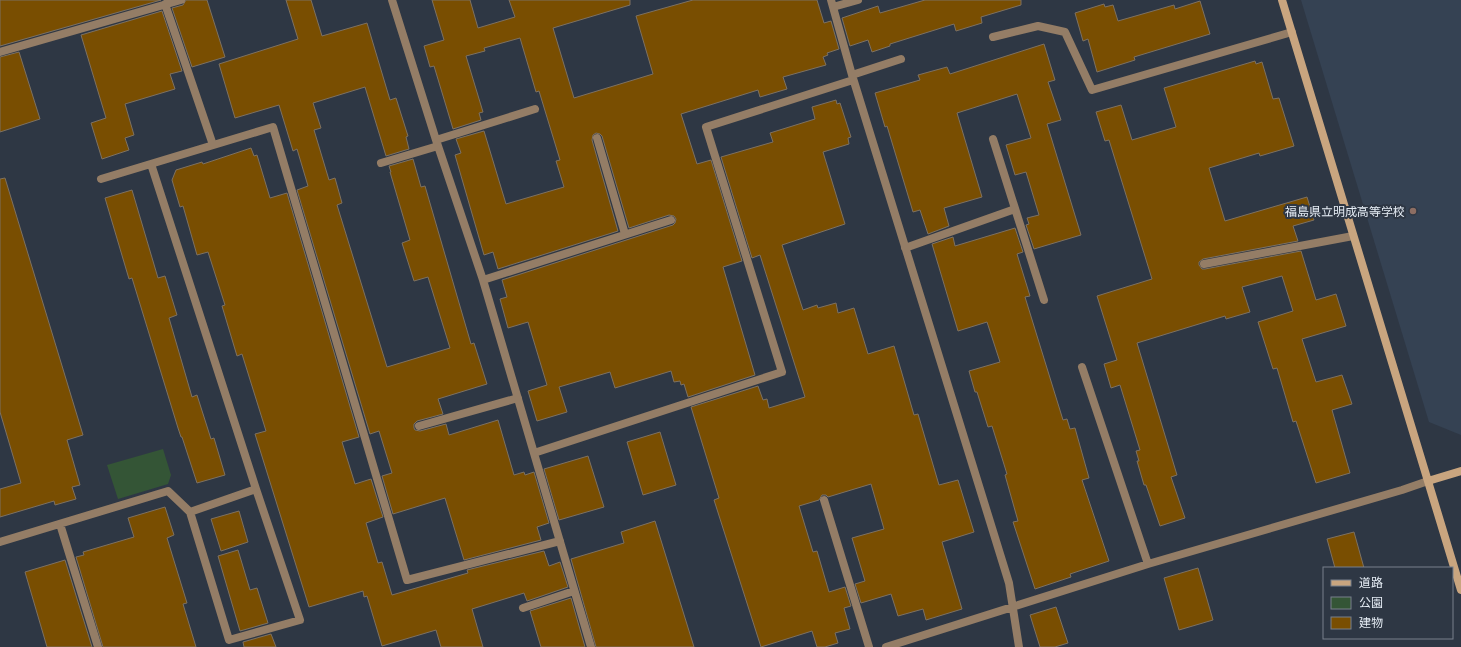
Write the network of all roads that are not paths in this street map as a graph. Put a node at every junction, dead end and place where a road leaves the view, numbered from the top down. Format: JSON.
{"nodes":[{"id":1,"x":181,"y":0,"type":"edge"},
{"id":2,"x":392,"y":0,"type":"edge"},
{"id":3,"x":858,"y":0,"type":"edge"},
{"id":4,"x":1282,"y":0,"type":"edge"},
{"id":5,"x":165,"y":4,"type":"junction"},
{"id":6,"x":832,"y":4,"type":"edge"},
{"id":7,"x":1292,"y":32,"type":"junction"},
{"id":8,"x":993,"y":38,"type":"dead end"},
{"id":9,"x":0,"y":52,"type":"edge"},
{"id":10,"x":900,"y":58,"type":"dead end"},
{"id":11,"x":852,"y":77,"type":"junction"},
{"id":12,"x":535,"y":109,"type":"dead end"},
{"id":13,"x":597,"y":138,"type":"dead end"},
{"id":14,"x":993,"y":139,"type":"dead end"},
{"id":15,"x":437,"y":143,"type":"junction"},
{"id":16,"x":213,"y":145,"type":"junction"},
{"id":17,"x":381,"y":163,"type":"dead end"},
{"id":18,"x":151,"y":164,"type":"junction"},
{"id":19,"x":101,"y":179,"type":"dead end"},
{"id":20,"x":1016,"y":209,"type":"junction"},
{"id":21,"x":671,"y":220,"type":"dead end"},
{"id":22,"x":625,"y":234,"type":"junction"},
{"id":23,"x":1353,"y":236,"type":"junction"},
{"id":24,"x":905,"y":248,"type":"junction"},
{"id":25,"x":1204,"y":264,"type":"dead end"},
{"id":26,"x":483,"y":280,"type":"junction"},
{"id":27,"x":1044,"y":300,"type":"dead end"},
{"id":28,"x":1082,"y":367,"type":"dead end"},
{"id":29,"x":518,"y":398,"type":"junction"},
{"id":30,"x":419,"y":426,"type":"dead end"},
{"id":31,"x":534,"y":453,"type":"junction"},
{"id":32,"x":1461,"y":471,"type":"edge"},
{"id":33,"x":1428,"y":481,"type":"junction"},
{"id":34,"x":256,"y":488,"type":"junction"},
{"id":35,"x":824,"y":500,"type":"dead end"},
{"id":36,"x":190,"y":512,"type":"junction"},
{"id":37,"x":60,"y":524,"type":"junction"},
{"id":38,"x":560,"y":541,"type":"junction"},
{"id":39,"x":0,"y":542,"type":"edge"},
{"id":40,"x":1148,"y":564,"type":"junction"},
{"id":41,"x":1461,"y":590,"type":"edge"},
{"id":42,"x":574,"y":591,"type":"junction"},
{"id":43,"x":523,"y":608,"type":"dead end"},
{"id":44,"x":1014,"y":608,"type":"junction"},
{"id":45,"x":98,"y":647,"type":"edge"},
{"id":46,"x":591,"y":647,"type":"edge"},
{"id":47,"x":869,"y":647,"type":"edge"},
{"id":48,"x":886,"y":647,"type":"edge"},
{"id":49,"x":1019,"y":647,"type":"edge"}],
"edges":[{"from":1,"to":5,"type":"street"},
{"from":2,"to":15,"type":"street"},
{"from":3,"to":6,"type":"street"},
{"from":4,"to":7,"type":"street"},
{"from":5,"to":9,"type":"street"},
{"from":5,"to":16,"type":"street"},
{"from":6,"to":11,"type":"street"},
{"from":7,"to":8,"type":"street"},
{"from":7,"to":23,"type":"street"},
{"from":10,"to":11,"type":"street"},
{"from":11,"to":24,"type":"street"},
{"from":11,"to":31,"type":"street"},
{"from":12,"to":15,"type":"street"},
{"from":13,"to":22,"type":"street"},
{"from":14,"to":20,"type":"street"},
{"from":15,"to":17,"type":"street"},
{"from":15,"to":26,"type":"street"},
{"from":16,"to":18,"type":"street"},
{"from":16,"to":38,"type":"street"},
{"from":18,"to":19,"type":"street"},
{"from":18,"to":34,"type":"street"},
{"from":20,"to":24,"type":"street"},
{"from":20,"to":27,"type":"street"},
{"from":21,"to":22,"type":"street"},
{"from":22,"to":26,"type":"street"},
{"from":23,"to":25,"type":"street"},
{"from":23,"to":33,"type":"street"},
{"from":24,"to":44,"type":"street"},
{"from":26,"to":29,"type":"street"},
{"from":28,"to":40,"type":"street"},
{"from":29,"to":30,"type":"street"},
{"from":29,"to":31,"type":"street"},
{"from":31,"to":38,"type":"street"},
{"from":32,"to":33,"type":"street"},
{"from":33,"to":40,"type":"street"},
{"from":33,"to":41,"type":"street"},
{"from":34,"to":36,"type":"street"},
{"from":34,"to":36,"type":"street"},
{"from":35,"to":47,"type":"street"},
{"from":36,"to":37,"type":"street"},
{"from":37,"to":39,"type":"street"},
{"from":37,"to":45,"type":"street"},
{"from":38,"to":42,"type":"street"},
{"from":40,"to":44,"type":"street"},
{"from":42,"to":43,"type":"street"},
{"from":42,"to":46,"type":"street"},
{"from":44,"to":48,"type":"street"},
{"from":44,"to":49,"type":"street"}]}
